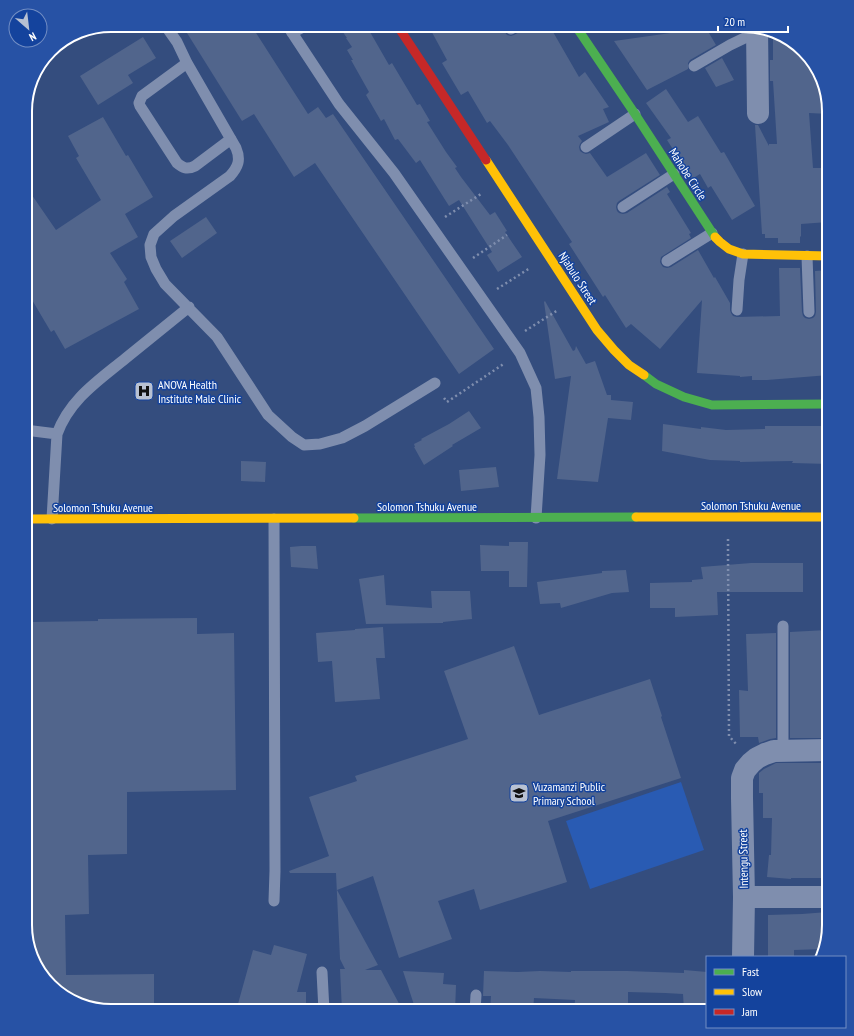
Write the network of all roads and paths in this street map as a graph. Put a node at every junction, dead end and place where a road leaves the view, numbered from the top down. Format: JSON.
{"nodes":[{"id":1,"x":170,"y":32,"type":"edge"},
{"id":2,"x":292,"y":32,"type":"edge"},
{"id":3,"x":402,"y":32,"type":"edge"},
{"id":4,"x":580,"y":32,"type":"edge"},
{"id":5,"x":752,"y":33,"type":"edge"},
{"id":6,"x":757,"y":34,"type":"edge"},
{"id":7,"x":187,"y":63,"type":"junction"},
{"id":8,"x":694,"y":66,"type":"dead end"},
{"id":9,"x":758,"y":113,"type":"dead end"},
{"id":10,"x":635,"y":114,"type":"junction"},
{"id":11,"x":230,"y":139,"type":"junction"},
{"id":12,"x":586,"y":147,"type":"dead end"},
{"id":13,"x":674,"y":174,"type":"junction"},
{"id":14,"x":500,"y":182,"type":"junction"},
{"id":15,"x":623,"y":207,"type":"dead end"},
{"id":16,"x":526,"y":223,"type":"junction"},
{"id":17,"x":431,"y":226,"type":"junction"},
{"id":18,"x":712,"y":234,"type":"junction"},
{"id":19,"x":743,"y":254,"type":"junction"},
{"id":20,"x":549,"y":256,"type":"junction"},
{"id":21,"x":807,"y":256,"type":"junction"},
{"id":22,"x":822,"y":256,"type":"edge"},
{"id":23,"x":667,"y":261,"type":"dead end"},
{"id":24,"x":459,"y":267,"type":"junction"},
{"id":25,"x":577,"y":297,"type":"junction"},
{"id":26,"x":483,"y":298,"type":"junction"},
{"id":27,"x":189,"y":307,"type":"junction"},
{"id":28,"x":737,"y":310,"type":"dead end"},
{"id":29,"x":809,"y":312,"type":"dead end"},
{"id":30,"x":511,"y":339,"type":"junction"},
{"id":31,"x":520,"y":353,"type":"junction"},
{"id":32,"x":435,"y":383,"type":"joint"},
{"id":33,"x":822,"y":404,"type":"edge"},
{"id":34,"x":32,"y":431,"type":"edge"},
{"id":35,"x":57,"y":434,"type":"junction"},
{"id":36,"x":730,"y":517,"type":"junction"},
{"id":37,"x":822,"y":517,"type":"edge"},
{"id":38,"x":274,"y":518,"type":"junction"},
{"id":39,"x":536,"y":518,"type":"junction"},
{"id":40,"x":32,"y":519,"type":"edge"},
{"id":41,"x":52,"y":519,"type":"junction"},
{"id":42,"x":783,"y":626,"type":"dead end"},
{"id":43,"x":783,"y":750,"type":"junction"},
{"id":44,"x":822,"y":750,"type":"edge"},
{"id":45,"x":751,"y":763,"type":"junction"},
{"id":46,"x":744,"y":897,"type":"junction"},
{"id":47,"x":822,"y":897,"type":"edge"},
{"id":48,"x":274,"y":901,"type":"dead end"},
{"id":49,"x":744,"y":956,"type":"edge"},
{"id":50,"x":322,"y":972,"type":"dead end"},
{"id":51,"x":476,"y":995,"type":"dead end"},
{"id":52,"x":324,"y":1004,"type":"edge"},
{"id":53,"x":475,"y":1004,"type":"edge"}],
"edges":[{"from":1,"to":7,"type":"lane"},
{"from":2,"to":17,"type":"lane"},
{"from":3,"to":14,"type":"street","name":"Njabulo Street"},
{"from":4,"to":10,"type":"street","name":"Mahobe Circle"},
{"from":5,"to":8,"type":"lane"},
{"from":6,"to":9,"type":"street"},
{"from":7,"to":11,"type":"lane"},
{"from":7,"to":11,"type":"lane"},
{"from":10,"to":12,"type":"lane"},
{"from":10,"to":13,"type":"street","name":"Mahobe Circle"},
{"from":11,"to":27,"type":"lane"},
{"from":13,"to":15,"type":"lane"},
{"from":13,"to":18,"type":"street","name":"Mahobe Circle"},
{"from":14,"to":16,"type":"street","name":"Njabulo Street"},
{"from":14,"to":17,"type":"path"},
{"from":16,"to":20,"type":"street","name":"Njabulo Street"},
{"from":16,"to":24,"type":"path"},
{"from":17,"to":24,"type":"lane"},
{"from":18,"to":19,"type":"street","name":"Mahobe Circle"},
{"from":18,"to":23,"type":"lane"},
{"from":19,"to":21,"type":"street","name":"Mahobe Circle"},
{"from":19,"to":28,"type":"lane"},
{"from":20,"to":25,"type":"street","name":"Njabulo Street"},
{"from":20,"to":26,"type":"path"},
{"from":21,"to":22,"type":"street","name":"Mahobe Circle"},
{"from":21,"to":29,"type":"lane"},
{"from":24,"to":26,"type":"lane"},
{"from":25,"to":30,"type":"path"},
{"from":25,"to":33,"type":"street","name":"Njabulo Street"},
{"from":26,"to":30,"type":"lane"},
{"from":27,"to":32,"type":"lane"},
{"from":27,"to":35,"type":"lane"},
{"from":30,"to":31,"type":"lane"},
{"from":31,"to":32,"type":"path"},
{"from":31,"to":39,"type":"lane"},
{"from":34,"to":35,"type":"lane"},
{"from":35,"to":41,"type":"lane"},
{"from":36,"to":37,"type":"street","name":"Solomon Tshuku Avenue"},
{"from":36,"to":39,"type":"street","name":"Solomon Tshuku Avenue"},
{"from":36,"to":45,"type":"path"},
{"from":38,"to":39,"type":"street","name":"Solomon Tshuku Avenue"},
{"from":38,"to":41,"type":"street","name":"Solomon Tshuku Avenue"},
{"from":38,"to":48,"type":"lane"},
{"from":40,"to":41,"type":"street","name":"Solomon Tshuku Avenue"},
{"from":42,"to":43,"type":"lane"},
{"from":43,"to":44,"type":"street"},
{"from":43,"to":45,"type":"street"},
{"from":45,"to":46,"type":"street","name":"Intengu Street"},
{"from":46,"to":47,"type":"street"},
{"from":46,"to":49,"type":"street","name":"Intengu Street"},
{"from":50,"to":52,"type":"lane"},
{"from":51,"to":53,"type":"lane"}]}
